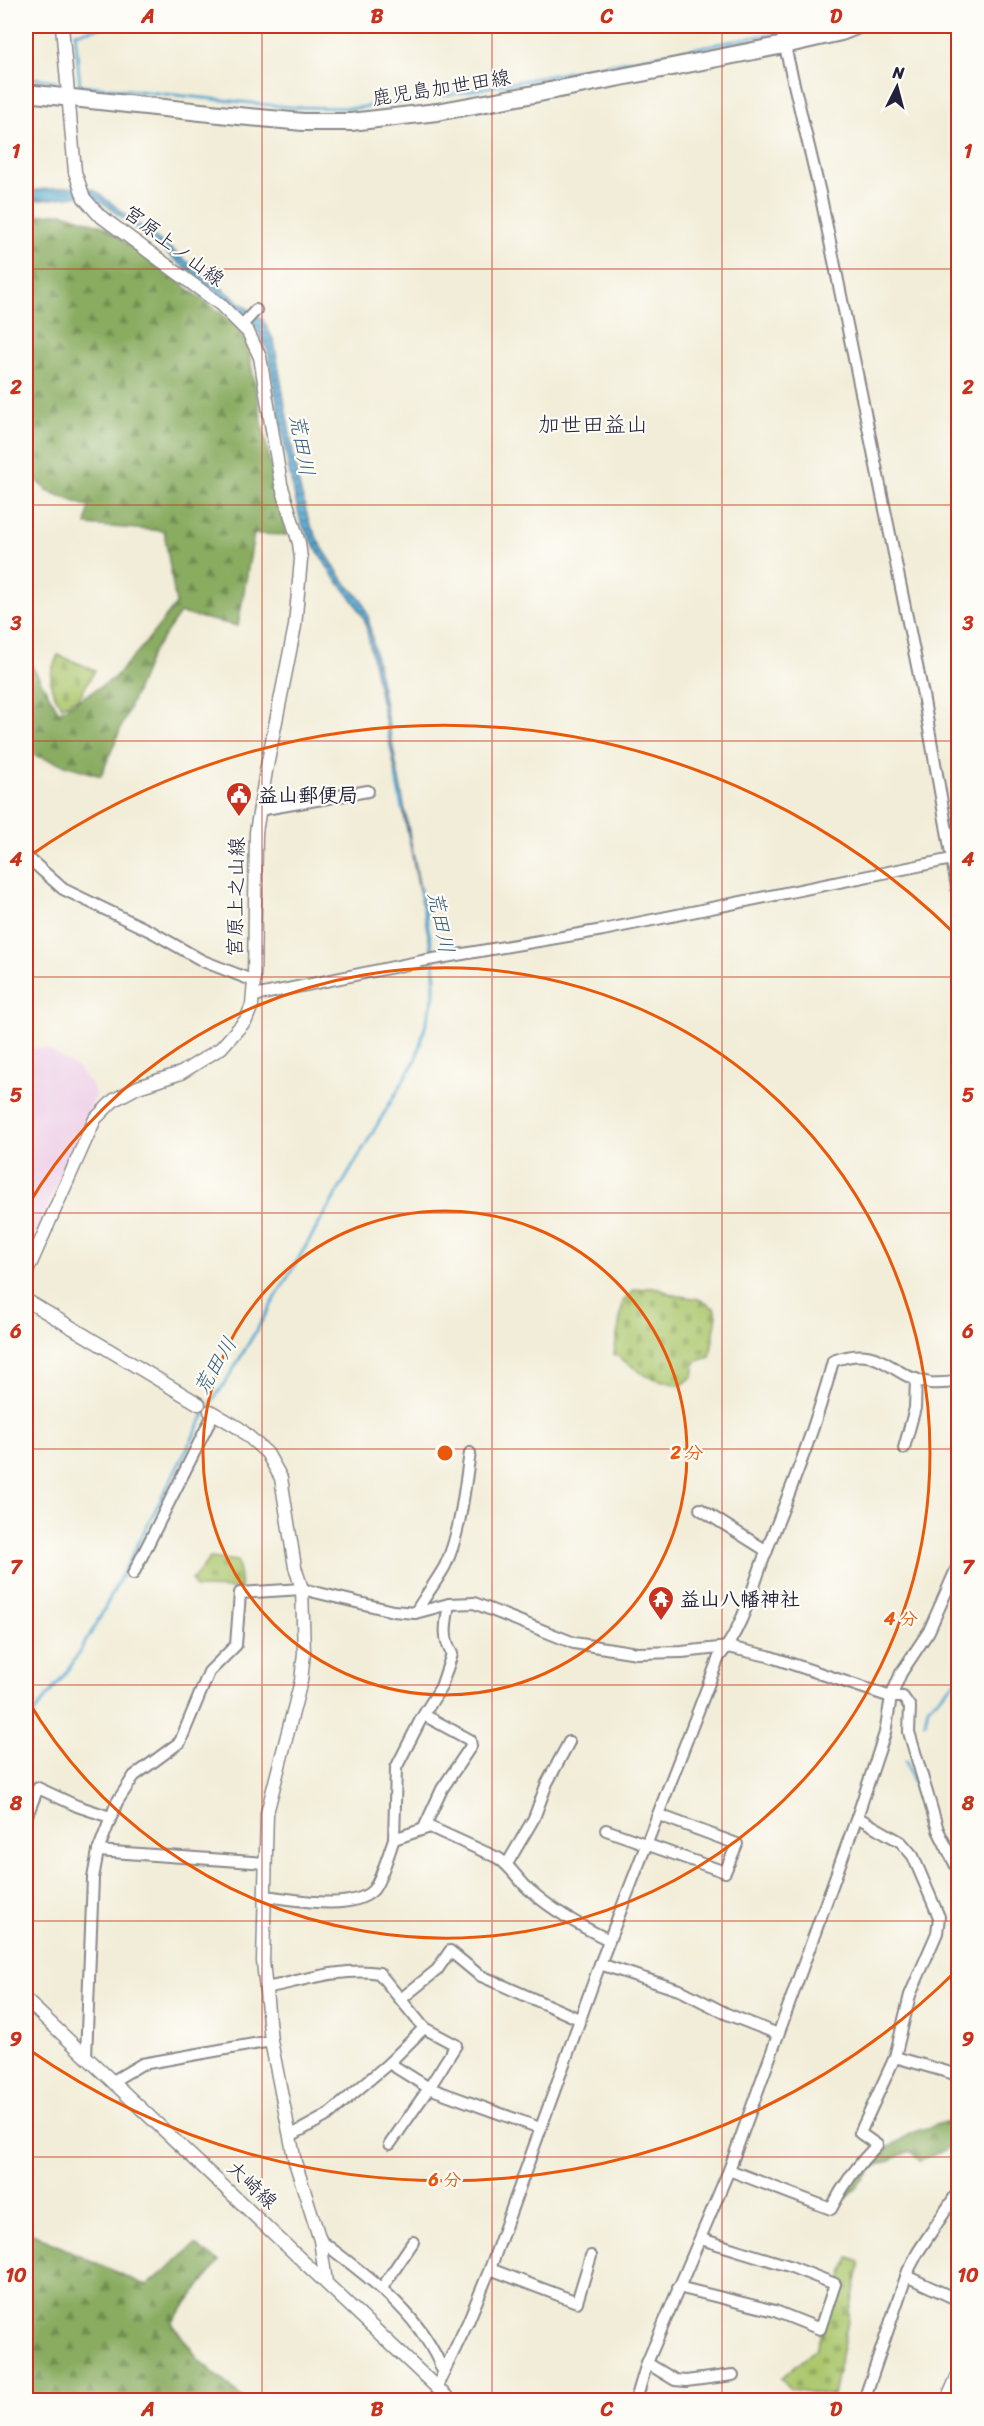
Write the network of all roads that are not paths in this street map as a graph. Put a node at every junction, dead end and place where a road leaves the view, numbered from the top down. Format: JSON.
{"nodes":[{"id":1,"x":62,"y":26,"type":"edge"},
{"id":2,"x":780,"y":26,"type":"edge"},
{"id":3,"x":856,"y":26,"type":"edge"},
{"id":4,"x":784,"y":45,"type":"junction"},
{"id":5,"x":26,"y":93,"type":"edge"},
{"id":6,"x":69,"y":98,"type":"junction"},
{"id":7,"x":256,"y":310,"type":"dead end"},
{"id":8,"x":242,"y":325,"type":"junction"},
{"id":9,"x":368,"y":791,"type":"dead end"},
{"id":10,"x":259,"y":810,"type":"junction"},
{"id":11,"x":26,"y":856,"type":"edge"},
{"id":12,"x":955,"y":859,"type":"edge"},
{"id":13,"x":958,"y":893,"type":"edge"},
{"id":14,"x":254,"y":981,"type":"junction"},
{"id":15,"x":254,"y":996,"type":"junction"},
{"id":16,"x":26,"y":1274,"type":"edge"},
{"id":17,"x":26,"y":1300,"type":"edge"},
{"id":18,"x":916,"y":1379,"type":"junction"},
{"id":19,"x":958,"y":1381,"type":"edge"},
{"id":20,"x":199,"y":1404,"type":"joint"},
{"id":21,"x":212,"y":1412,"type":"junction"},
{"id":22,"x":904,"y":1448,"type":"dead end"},
{"id":23,"x":470,"y":1453,"type":"dead end"},
{"id":24,"x":700,"y":1509,"type":"dead end"},
{"id":25,"x":767,"y":1551,"type":"junction"},
{"id":26,"x":958,"y":1565,"type":"edge"},
{"id":27,"x":133,"y":1574,"type":"dead end"},
{"id":28,"x":302,"y":1589,"type":"junction"},
{"id":29,"x":449,"y":1604,"type":"junction"},
{"id":30,"x":414,"y":1613,"type":"junction"},
{"id":31,"x":728,"y":1647,"type":"junction"},
{"id":32,"x":891,"y":1697,"type":"junction"},
{"id":33,"x":424,"y":1714,"type":"junction"},
{"id":34,"x":569,"y":1742,"type":"dead end"},
{"id":35,"x":659,"y":1815,"type":"junction"},
{"id":36,"x":110,"y":1817,"type":"junction"},
{"id":37,"x":857,"y":1817,"type":"junction"},
{"id":38,"x":26,"y":1818,"type":"edge"},
{"id":39,"x":424,"y":1828,"type":"junction"},
{"id":40,"x":606,"y":1830,"type":"dead end"},
{"id":41,"x":394,"y":1839,"type":"junction"},
{"id":42,"x":647,"y":1844,"type":"junction"},
{"id":43,"x":98,"y":1851,"type":"junction"},
{"id":44,"x":266,"y":1863,"type":"junction"},
{"id":45,"x":507,"y":1864,"type":"junction"},
{"id":46,"x":958,"y":1870,"type":"edge"},
{"id":47,"x":265,"y":1896,"type":"junction"},
{"id":48,"x":609,"y":1940,"type":"junction"},
{"id":49,"x":600,"y":1964,"type":"junction"},
{"id":50,"x":265,"y":1988,"type":"junction"},
{"id":51,"x":401,"y":1999,"type":"junction"},
{"id":52,"x":26,"y":2000,"type":"edge"},
{"id":53,"x":579,"y":2019,"type":"junction"},
{"id":54,"x":424,"y":2028,"type":"junction"},
{"id":55,"x":778,"y":2034,"type":"junction"},
{"id":56,"x":271,"y":2042,"type":"junction"},
{"id":57,"x":86,"y":2057,"type":"junction"},
{"id":58,"x":895,"y":2057,"type":"junction"},
{"id":59,"x":389,"y":2063,"type":"junction"},
{"id":60,"x":958,"y":2075,"type":"edge"},
{"id":61,"x":113,"y":2081,"type":"junction"},
{"id":62,"x":429,"y":2088,"type":"junction"},
{"id":63,"x":540,"y":2128,"type":"junction"},
{"id":64,"x":290,"y":2136,"type":"junction"},
{"id":65,"x":390,"y":2144,"type":"dead end"},
{"id":66,"x":729,"y":2170,"type":"junction"},
{"id":67,"x":958,"y":2192,"type":"edge"},
{"id":68,"x":701,"y":2239,"type":"junction"},
{"id":69,"x":320,"y":2240,"type":"junction"},
{"id":70,"x":413,"y":2242,"type":"dead end"},
{"id":71,"x":591,"y":2256,"type":"dead end"},
{"id":72,"x":490,"y":2269,"type":"junction"},
{"id":73,"x":906,"y":2276,"type":"junction"},
{"id":74,"x":326,"y":2282,"type":"junction"},
{"id":75,"x":678,"y":2287,"type":"junction"},
{"id":76,"x":382,"y":2288,"type":"junction"},
{"id":77,"x":958,"y":2300,"type":"edge"},
{"id":78,"x":647,"y":2362,"type":"junction"},
{"id":79,"x":443,"y":2371,"type":"junction"},
{"id":80,"x":733,"y":2375,"type":"dead end"},
{"id":81,"x":958,"y":2375,"type":"edge"},
{"id":82,"x":436,"y":2388,"type":"junction"},
{"id":83,"x":450,"y":2400,"type":"edge"},
{"id":84,"x":636,"y":2400,"type":"edge"},
{"id":85,"x":864,"y":2400,"type":"edge"},
{"id":86,"x":947,"y":2400,"type":"edge"}],
"edges":[{"from":1,"to":6,"type":"street"},
{"from":2,"to":4,"type":"street"},
{"from":3,"to":4,"type":"main road","name":"鹿児島加世田線"},
{"from":4,"to":6,"type":"main road","name":"鹿児島加世田線"},
{"from":4,"to":12,"type":"street"},
{"from":5,"to":6,"type":"main road","name":"鹿児島加世田線"},
{"from":6,"to":8,"type":"street","name":"宮原上ノ山線"},
{"from":7,"to":8,"type":"street"},
{"from":8,"to":10,"type":"street","name":"宮原上之山線"},
{"from":9,"to":10,"type":"street"},
{"from":10,"to":14,"type":"street","name":"宮原上之山線"},
{"from":11,"to":14,"type":"street"},
{"from":12,"to":13,"type":"street"},
{"from":12,"to":15,"type":"street"},
{"from":14,"to":15,"type":"street","name":"宮原上之山線"},
{"from":15,"to":16,"type":"street","name":"宮原上之山線"},
{"from":17,"to":20,"type":"street"},
{"from":18,"to":19,"type":"street"},
{"from":18,"to":22,"type":"street"},
{"from":18,"to":25,"type":"street"},
{"from":20,"to":21,"type":"street"},
{"from":21,"to":27,"type":"street"},
{"from":21,"to":28,"type":"street"},
{"from":23,"to":30,"type":"street"},
{"from":24,"to":25,"type":"street"},
{"from":25,"to":31,"type":"street"},
{"from":26,"to":32,"type":"street"},
{"from":28,"to":30,"type":"street"},
{"from":28,"to":36,"type":"street"},
{"from":28,"to":44,"type":"street"},
{"from":29,"to":30,"type":"street"},
{"from":29,"to":31,"type":"street"},
{"from":29,"to":33,"type":"street"},
{"from":31,"to":32,"type":"street"},
{"from":31,"to":35,"type":"street"},
{"from":32,"to":37,"type":"street"},
{"from":32,"to":46,"type":"street"},
{"from":33,"to":39,"type":"street"},
{"from":33,"to":41,"type":"street"},
{"from":34,"to":45,"type":"street"},
{"from":35,"to":42,"type":"street"},
{"from":35,"to":42,"type":"street"},
{"from":36,"to":38,"type":"street"},
{"from":36,"to":43,"type":"street"},
{"from":37,"to":55,"type":"street"},
{"from":37,"to":58,"type":"street"},
{"from":39,"to":41,"type":"street"},
{"from":39,"to":45,"type":"street"},
{"from":40,"to":42,"type":"street"},
{"from":41,"to":47,"type":"street"},
{"from":42,"to":48,"type":"street"},
{"from":43,"to":44,"type":"street"},
{"from":43,"to":57,"type":"street"},
{"from":44,"to":47,"type":"street"},
{"from":45,"to":48,"type":"street"},
{"from":47,"to":50,"type":"street"},
{"from":48,"to":49,"type":"street"},
{"from":49,"to":53,"type":"street"},
{"from":49,"to":55,"type":"street"},
{"from":50,"to":51,"type":"street"},
{"from":50,"to":56,"type":"street"},
{"from":51,"to":53,"type":"street"},
{"from":51,"to":54,"type":"street"},
{"from":52,"to":57,"type":"street","name":"大崎線"},
{"from":53,"to":63,"type":"street"},
{"from":54,"to":59,"type":"street"},
{"from":54,"to":62,"type":"street"},
{"from":55,"to":66,"type":"street"},
{"from":56,"to":61,"type":"street"},
{"from":56,"to":64,"type":"street"},
{"from":57,"to":61,"type":"street","name":"大崎線"},
{"from":58,"to":60,"type":"street"},
{"from":58,"to":66,"type":"street"},
{"from":59,"to":62,"type":"street"},
{"from":59,"to":64,"type":"street"},
{"from":61,"to":74,"type":"street","name":"大崎線"},
{"from":62,"to":63,"type":"street"},
{"from":62,"to":65,"type":"street"},
{"from":63,"to":72,"type":"street"},
{"from":64,"to":69,"type":"street"},
{"from":66,"to":68,"type":"street"},
{"from":67,"to":73,"type":"street"},
{"from":68,"to":75,"type":"street"},
{"from":68,"to":75,"type":"street"},
{"from":69,"to":74,"type":"street"},
{"from":69,"to":76,"type":"street"},
{"from":70,"to":76,"type":"street"},
{"from":71,"to":72,"type":"street"},
{"from":72,"to":79,"type":"street"},
{"from":73,"to":77,"type":"street"},
{"from":73,"to":85,"type":"street"},
{"from":74,"to":82,"type":"street","name":"大崎線"},
{"from":75,"to":78,"type":"street"},
{"from":76,"to":79,"type":"street"},
{"from":78,"to":80,"type":"street"},
{"from":78,"to":84,"type":"street"},
{"from":79,"to":82,"type":"street"},
{"from":81,"to":86,"type":"street"},
{"from":82,"to":83,"type":"street","name":"大崎線"}]}
